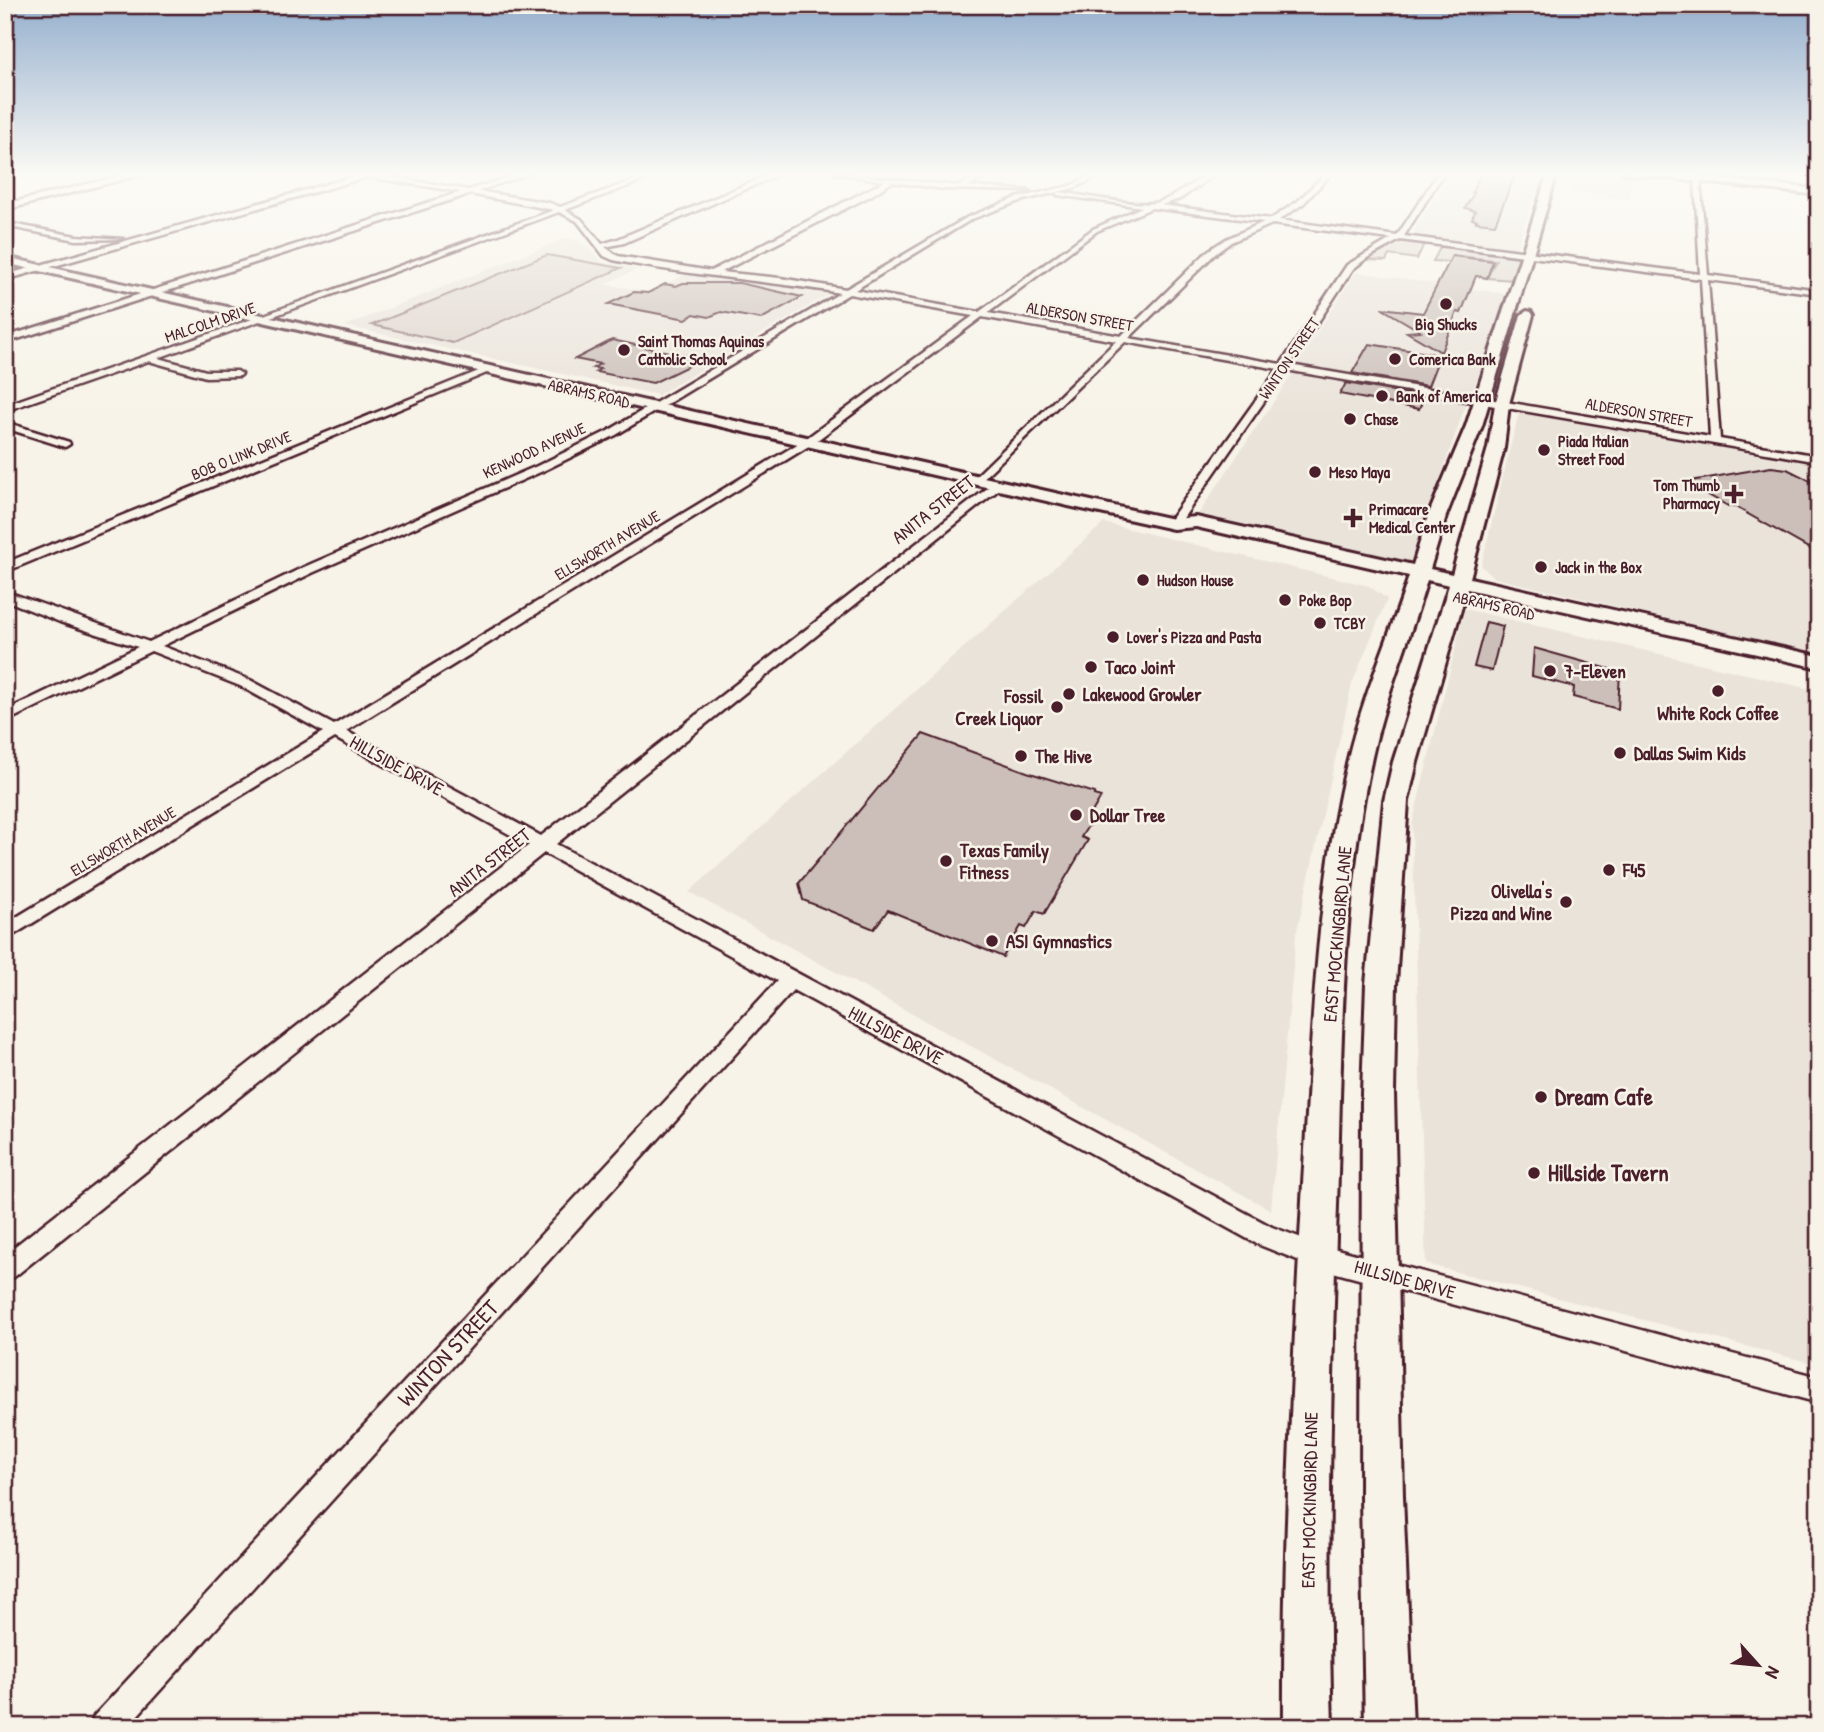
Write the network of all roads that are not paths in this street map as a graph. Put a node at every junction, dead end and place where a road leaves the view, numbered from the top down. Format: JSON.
{"nodes":[{"id":1,"x":88,"y":254,"type":"edge"},
{"id":2,"x":279,"y":254,"type":"edge"},
{"id":3,"x":440,"y":254,"type":"edge"},
{"id":4,"x":607,"y":254,"type":"edge"},
{"id":5,"x":751,"y":254,"type":"edge"},
{"id":6,"x":910,"y":254,"type":"edge"},
{"id":7,"x":1062,"y":254,"type":"edge"},
{"id":8,"x":1211,"y":254,"type":"edge"},
{"id":9,"x":1368,"y":254,"type":"edge"},
{"id":10,"x":1530,"y":254,"type":"joint"},
{"id":11,"x":1703,"y":254,"type":"edge"},
{"id":12,"x":1544,"y":256,"type":"junction"},
{"id":13,"x":5,"y":260,"type":"edge"},
{"id":14,"x":39,"y":268,"type":"junction"},
{"id":15,"x":1540,"y":271,"type":"dead end"},
{"id":16,"x":711,"y":274,"type":"junction"},
{"id":17,"x":1705,"y":277,"type":"junction"},
{"id":18,"x":5,"y":278,"type":"edge"},
{"id":19,"x":847,"y":292,"type":"junction"},
{"id":20,"x":1819,"y":292,"type":"edge"},
{"id":21,"x":155,"y":294,"type":"junction"},
{"id":22,"x":1531,"y":302,"type":"dead end"},
{"id":23,"x":979,"y":315,"type":"junction"},
{"id":24,"x":264,"y":318,"type":"junction"},
{"id":25,"x":1122,"y":339,"type":"junction"},
{"id":26,"x":5,"y":340,"type":"edge"},
{"id":27,"x":148,"y":358,"type":"junction"},
{"id":28,"x":1284,"y":366,"type":"junction"},
{"id":29,"x":489,"y":370,"type":"junction"},
{"id":30,"x":237,"y":374,"type":"dead end"},
{"id":31,"x":1482,"y":400,"type":"junction"},
{"id":32,"x":1502,"y":404,"type":"junction"},
{"id":33,"x":5,"y":408,"type":"edge"},
{"id":34,"x":655,"y":408,"type":"junction"},
{"id":35,"x":5,"y":425,"type":"edge"},
{"id":36,"x":1474,"y":426,"type":"junction"},
{"id":37,"x":1715,"y":441,"type":"junction"},
{"id":38,"x":808,"y":442,"type":"junction"},
{"id":39,"x":65,"y":444,"type":"dead end"},
{"id":40,"x":1819,"y":459,"type":"edge"},
{"id":41,"x":1490,"y":469,"type":"junction"},
{"id":42,"x":978,"y":480,"type":"junction"},
{"id":43,"x":998,"y":485,"type":"junction"},
{"id":44,"x":1173,"y":524,"type":"junction"},
{"id":45,"x":5,"y":568,"type":"edge"},
{"id":46,"x":1418,"y":579,"type":"junction"},
{"id":47,"x":1457,"y":587,"type":"junction"},
{"id":48,"x":5,"y":595,"type":"edge"},
{"id":49,"x":152,"y":645,"type":"junction"},
{"id":50,"x":1819,"y":662,"type":"edge"},
{"id":51,"x":1805,"y":670,"type":"edge"},
{"id":52,"x":5,"y":717,"type":"edge"},
{"id":53,"x":336,"y":732,"type":"junction"},
{"id":54,"x":544,"y":846,"type":"junction"},
{"id":55,"x":5,"y":933,"type":"edge"},
{"id":56,"x":791,"y":979,"type":"junction"},
{"id":57,"x":1318,"y":1256,"type":"junction"},
{"id":58,"x":5,"y":1269,"type":"edge"},
{"id":59,"x":1381,"y":1273,"type":"junction"},
{"id":60,"x":1819,"y":1390,"type":"edge"},
{"id":61,"x":105,"y":1727,"type":"edge"},
{"id":62,"x":1308,"y":1727,"type":"edge"},
{"id":63,"x":1389,"y":1727,"type":"edge"}],
"edges":[{"from":1,"to":14,"type":"street"},
{"from":2,"to":21,"type":"street"},
{"from":3,"to":24,"type":"street","name":"MALCOLM DRIVE"},
{"from":4,"to":16,"type":"street","name":"ALDERSON STREET"},
{"from":5,"to":16,"type":"street"},
{"from":6,"to":19,"type":"street","name":"KENWOOD AVENUE"},
{"from":7,"to":23,"type":"street","name":"ELLSWORTH AVENUE"},
{"from":8,"to":25,"type":"street","name":"ANITA STREET"},
{"from":9,"to":28,"type":"street","name":"WINTON STREET"},
{"from":10,"to":12,"type":"street"},
{"from":10,"to":31,"type":"main road","name":"EAST MOCKINGBIRD LANE"},
{"from":11,"to":17,"type":"street"},
{"from":12,"to":15,"type":"main road"},
{"from":12,"to":17,"type":"street"},
{"from":13,"to":14,"type":"main road","name":"ABRAMS ROAD"},
{"from":14,"to":18,"type":"street"},
{"from":14,"to":21,"type":"main road","name":"ABRAMS ROAD"},
{"from":16,"to":19,"type":"street","name":"ALDERSON STREET"},
{"from":17,"to":20,"type":"street"},
{"from":17,"to":37,"type":"street"},
{"from":19,"to":23,"type":"street","name":"ALDERSON STREET"},
{"from":19,"to":34,"type":"street","name":"KENWOOD AVENUE"},
{"from":21,"to":24,"type":"main road","name":"ABRAMS ROAD"},
{"from":21,"to":26,"type":"street"},
{"from":22,"to":32,"type":"main road"},
{"from":23,"to":25,"type":"street","name":"ALDERSON STREET"},
{"from":23,"to":38,"type":"street","name":"ELLSWORTH AVENUE"},
{"from":24,"to":27,"type":"street","name":"MALCOLM DRIVE"},
{"from":24,"to":29,"type":"main road","name":"ABRAMS ROAD"},
{"from":25,"to":28,"type":"street","name":"ALDERSON STREET"},
{"from":25,"to":42,"type":"street","name":"ANITA STREET"},
{"from":27,"to":30,"type":"street"},
{"from":27,"to":33,"type":"street","name":"MALCOLM DRIVE"},
{"from":28,"to":31,"type":"street","name":"ALDERSON STREET"},
{"from":28,"to":44,"type":"street","name":"WINTON STREET"},
{"from":29,"to":34,"type":"main road","name":"ABRAMS ROAD"},
{"from":29,"to":45,"type":"street","name":"BOB O LINK DRIVE"},
{"from":31,"to":32,"type":"street","name":"ALDERSON STREET"},
{"from":31,"to":36,"type":"main road","name":"EAST MOCKINGBIRD LANE"},
{"from":32,"to":37,"type":"street","name":"ALDERSON STREET"},
{"from":32,"to":41,"type":"main road"},
{"from":34,"to":38,"type":"main road","name":"ABRAMS ROAD"},
{"from":34,"to":49,"type":"street","name":"KENWOOD AVENUE"},
{"from":35,"to":39,"type":"street"},
{"from":36,"to":41,"type":"main road"},
{"from":36,"to":46,"type":"main road","name":"EAST MOCKINGBIRD LANE"},
{"from":37,"to":40,"type":"street","name":"ALDERSON STREET"},
{"from":38,"to":42,"type":"main road","name":"ABRAMS ROAD"},
{"from":38,"to":53,"type":"street","name":"ELLSWORTH AVENUE"},
{"from":41,"to":47,"type":"main road"},
{"from":42,"to":43,"type":"main road","name":"ABRAMS ROAD"},
{"from":43,"to":44,"type":"main road","name":"ABRAMS ROAD"},
{"from":43,"to":54,"type":"street","name":"ANITA STREET"},
{"from":44,"to":46,"type":"main road","name":"ABRAMS ROAD"},
{"from":46,"to":47,"type":"main road","name":"ABRAMS ROAD"},
{"from":46,"to":57,"type":"main road","name":"EAST MOCKINGBIRD LANE"},
{"from":47,"to":51,"type":"main road","name":"ABRAMS ROAD"},
{"from":47,"to":59,"type":"main road"},
{"from":48,"to":49,"type":"street","name":"HILLSIDE DRIVE"},
{"from":49,"to":52,"type":"street","name":"KENWOOD AVENUE"},
{"from":49,"to":53,"type":"street","name":"HILLSIDE DRIVE"},
{"from":50,"to":51,"type":"main road","name":"ABRAMS ROAD"},
{"from":53,"to":54,"type":"street","name":"HILLSIDE DRIVE"},
{"from":53,"to":55,"type":"street","name":"ELLSWORTH AVENUE"},
{"from":54,"to":56,"type":"street","name":"HILLSIDE DRIVE"},
{"from":54,"to":58,"type":"street","name":"ANITA STREET"},
{"from":56,"to":57,"type":"street","name":"HILLSIDE DRIVE"},
{"from":56,"to":61,"type":"street","name":"WINTON STREET"},
{"from":57,"to":59,"type":"street","name":"HILLSIDE DRIVE"},
{"from":57,"to":62,"type":"main road","name":"EAST MOCKINGBIRD LANE"},
{"from":59,"to":60,"type":"street","name":"HILLSIDE DRIVE"},
{"from":59,"to":63,"type":"main road"}]}
